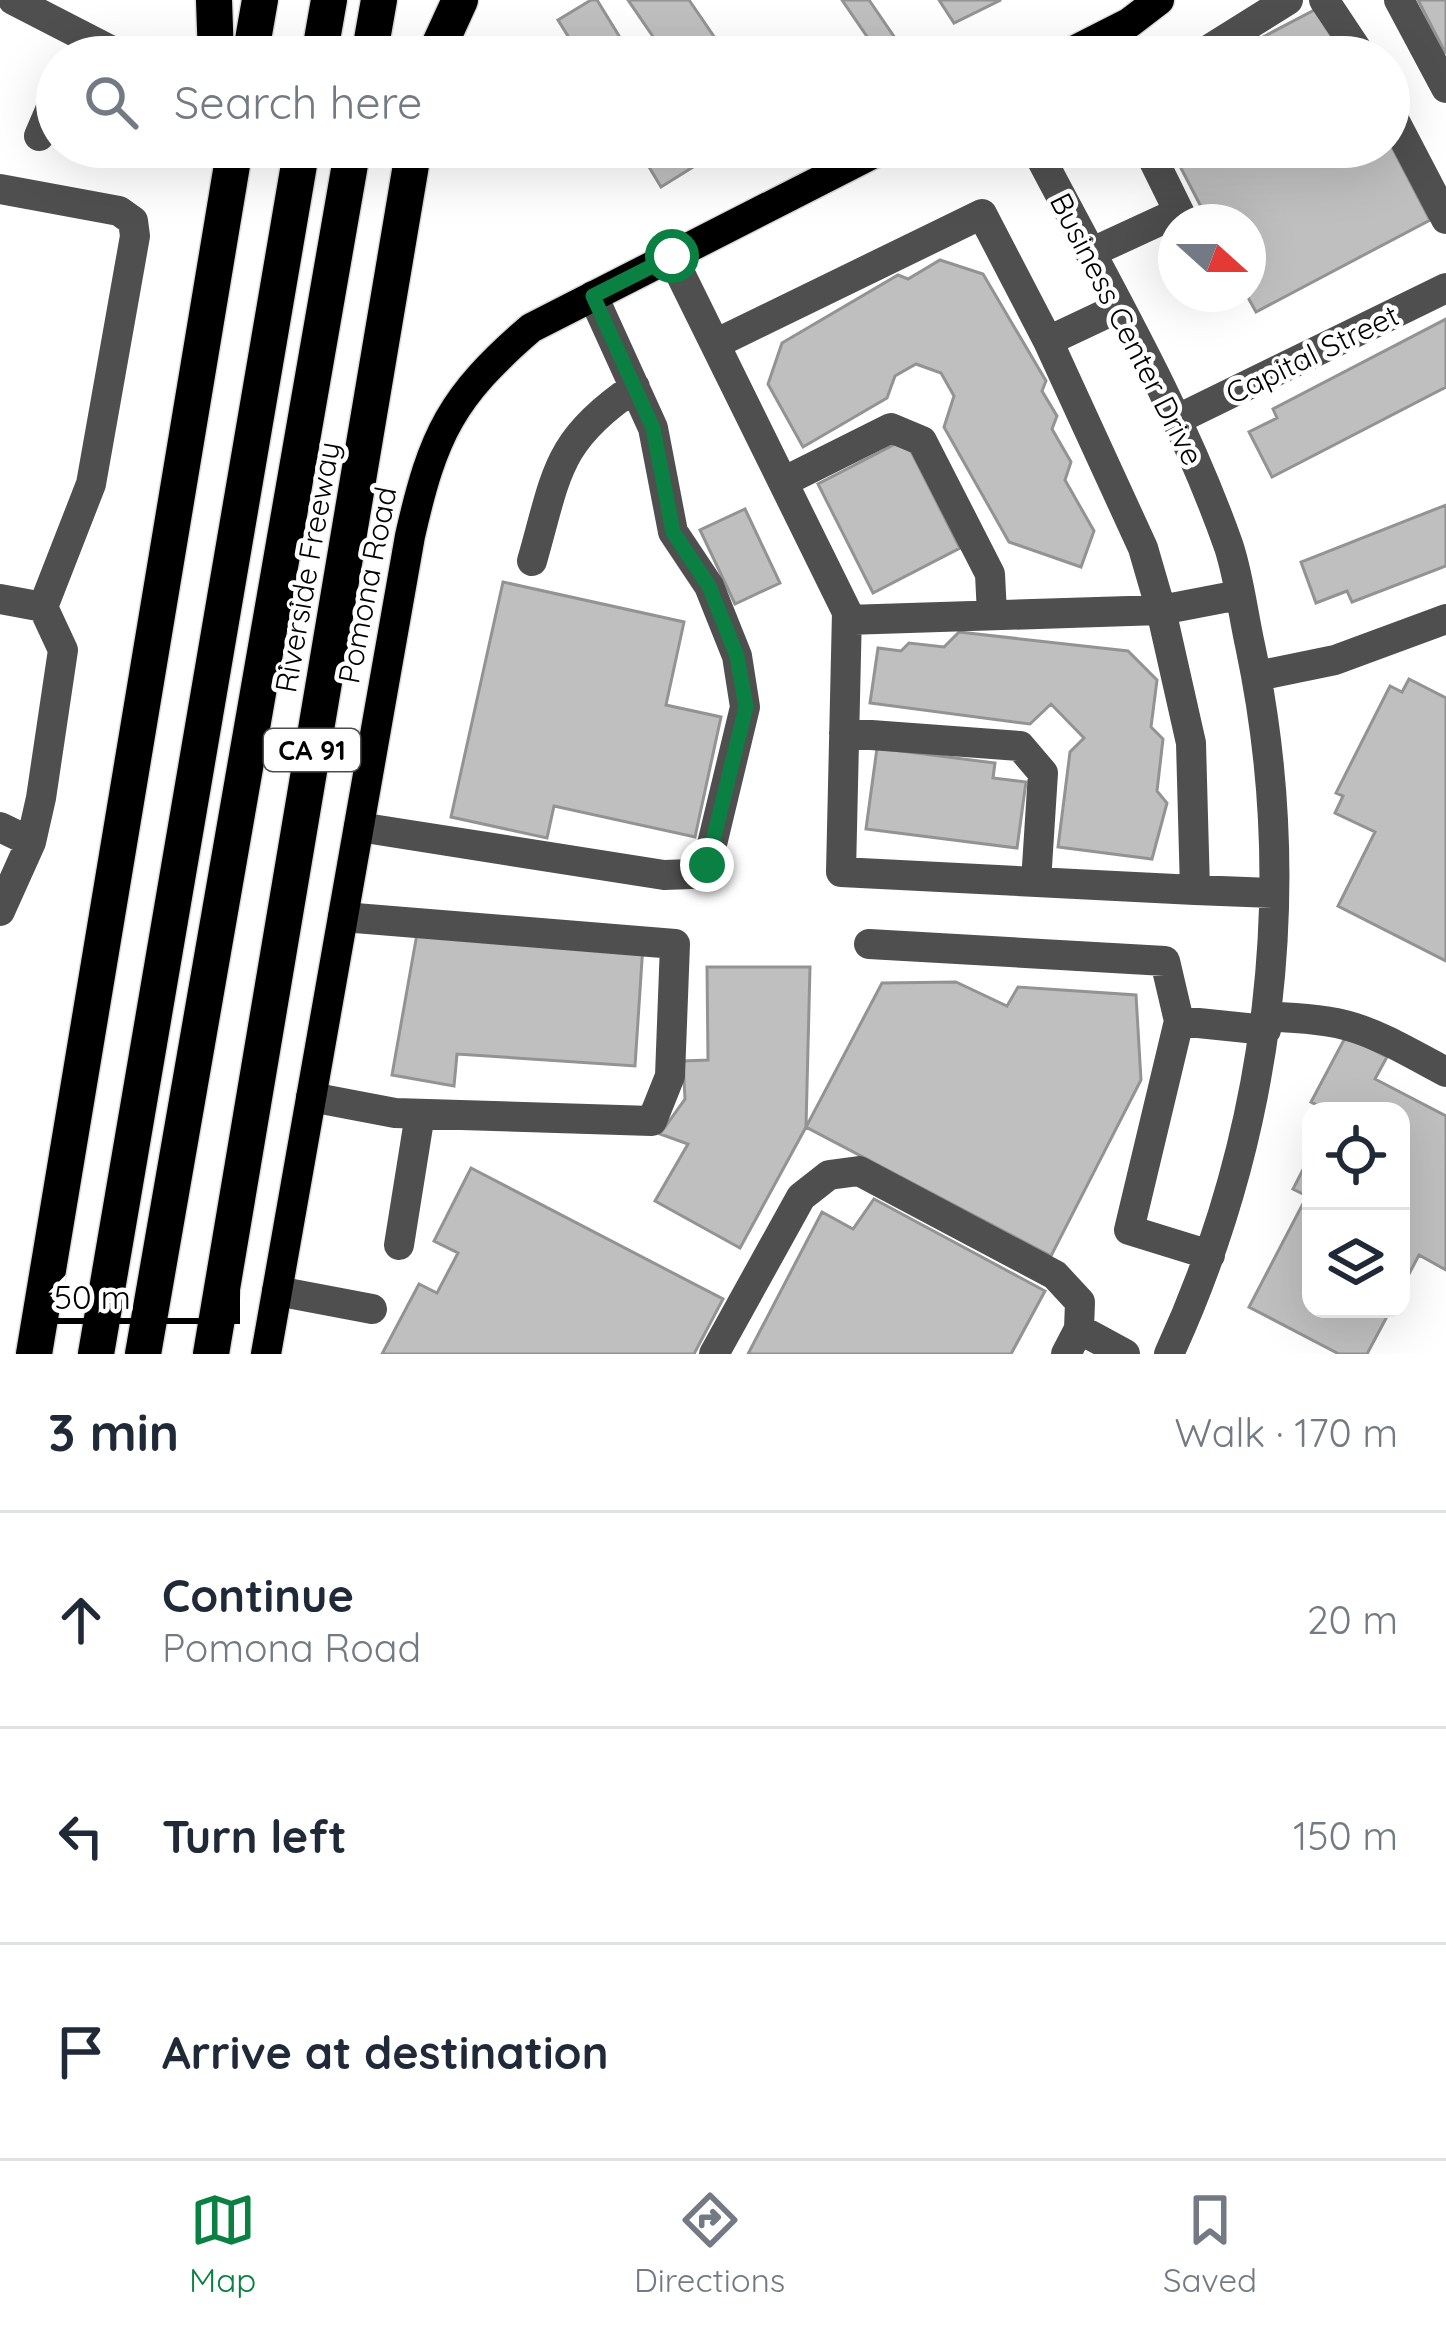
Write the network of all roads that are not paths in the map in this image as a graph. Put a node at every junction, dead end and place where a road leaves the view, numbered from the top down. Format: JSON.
{"nodes":[{"id":1,"x":15,"y":0,"type":"edge"},
{"id":2,"x":214,"y":0,"type":"edge"},
{"id":3,"x":260,"y":0,"type":"edge"},
{"id":4,"x":329,"y":0,"type":"edge"},
{"id":5,"x":379,"y":0,"type":"edge"},
{"id":6,"x":441,"y":0,"type":"edge"},
{"id":7,"x":460,"y":0,"type":"edge"},
{"id":8,"x":1159,"y":0,"type":"edge"},
{"id":9,"x":1288,"y":0,"type":"edge"},
{"id":10,"x":1324,"y":0,"type":"edge"},
{"id":11,"x":1399,"y":0,"type":"edge"},
{"id":12,"x":64,"y":36,"type":"edge"},
{"id":13,"x":215,"y":36,"type":"edge"},
{"id":14,"x":254,"y":36,"type":"edge"},
{"id":15,"x":323,"y":36,"type":"edge"},
{"id":16,"x":373,"y":36,"type":"edge"},
{"id":17,"x":435,"y":36,"type":"edge"},
{"id":18,"x":442,"y":36,"type":"edge"},
{"id":19,"x":1103,"y":36,"type":"edge"},
{"id":20,"x":1231,"y":36,"type":"edge"},
{"id":21,"x":1348,"y":36,"type":"edge"},
{"id":22,"x":1446,"y":88,"type":"edge"},
{"id":23,"x":1410,"y":150,"type":"edge"},
{"id":24,"x":220,"y":168,"type":"edge"},
{"id":25,"x":231,"y":168,"type":"edge"},
{"id":26,"x":298,"y":168,"type":"edge"},
{"id":27,"x":349,"y":168,"type":"edge"},
{"id":28,"x":410,"y":168,"type":"edge"},
{"id":29,"x":845,"y":168,"type":"edge"},
{"id":30,"x":1046,"y":168,"type":"edge"},
{"id":31,"x":1157,"y":168,"type":"edge"},
{"id":32,"x":0,"y":189,"type":"edge"},
{"id":33,"x":1175,"y":204,"type":"edge"},
{"id":34,"x":1446,"y":219,"type":"edge"},
{"id":35,"x":222,"y":222,"type":"junction"},
{"id":36,"x":1158,"y":226,"type":"edge"},
{"id":37,"x":1090,"y":253,"type":"junction"},
{"id":38,"x":672,"y":256,"type":"junction"},
{"id":39,"x":1446,"y":288,"type":"edge"},
{"id":40,"x":593,"y":296,"type":"junction"},
{"id":41,"x":1118,"y":308,"type":"junction"},
{"id":42,"x":1048,"y":340,"type":"junction"},
{"id":43,"x":715,"y":344,"type":"junction"},
{"id":44,"x":634,"y":387,"type":"junction"},
{"id":45,"x":1178,"y":419,"type":"junction"},
{"id":46,"x":783,"y":482,"type":"junction"},
{"id":47,"x":532,"y":561,"type":"dead end"},
{"id":48,"x":1239,"y":596,"type":"junction"},
{"id":49,"x":0,"y":599,"type":"edge"},
{"id":50,"x":43,"y":607,"type":"junction"},
{"id":51,"x":1161,"y":610,"type":"junction"},
{"id":52,"x":992,"y":614,"type":"junction"},
{"id":53,"x":1446,"y":619,"type":"edge"},
{"id":54,"x":847,"y":620,"type":"junction"},
{"id":55,"x":1256,"y":676,"type":"junction"},
{"id":56,"x":844,"y":733,"type":"junction"},
{"id":57,"x":0,"y":827,"type":"edge"},
{"id":58,"x":359,"y":827,"type":"junction"},
{"id":59,"x":31,"y":842,"type":"junction"},
{"id":60,"x":1036,"y":882,"type":"junction"},
{"id":61,"x":1195,"y":890,"type":"junction"},
{"id":62,"x":1274,"y":893,"type":"junction"},
{"id":63,"x":0,"y":911,"type":"edge"},
{"id":64,"x":344,"y":916,"type":"junction"},
{"id":65,"x":869,"y":944,"type":"dead end"},
{"id":66,"x":1179,"y":1021,"type":"junction"},
{"id":67,"x":1266,"y":1024,"type":"junction"},
{"id":68,"x":1446,"y":1072,"type":"edge"},
{"id":69,"x":311,"y":1097,"type":"junction"},
{"id":70,"x":420,"y":1114,"type":"junction"},
{"id":71,"x":399,"y":1245,"type":"dead end"},
{"id":72,"x":1210,"y":1255,"type":"junction"},
{"id":73,"x":277,"y":1291,"type":"junction"},
{"id":74,"x":372,"y":1309,"type":"dead end"},
{"id":75,"x":1072,"y":1341,"type":"edge"},
{"id":76,"x":34,"y":1354,"type":"edge"},
{"id":77,"x":96,"y":1354,"type":"edge"},
{"id":78,"x":143,"y":1354,"type":"edge"},
{"id":79,"x":211,"y":1354,"type":"edge"},
{"id":80,"x":266,"y":1354,"type":"edge"},
{"id":81,"x":714,"y":1354,"type":"edge"},
{"id":82,"x":1125,"y":1354,"type":"edge"},
{"id":83,"x":1168,"y":1354,"type":"edge"}],
"edges":[{"from":1,"to":12,"type":"street"},
{"from":2,"to":13,"type":"highway"},
{"from":3,"to":14,"type":"highway"},
{"from":4,"to":15,"type":"highway"},
{"from":5,"to":16,"type":"highway"},
{"from":6,"to":17,"type":"highway"},
{"from":7,"to":18,"type":"highway"},
{"from":8,"to":19,"type":"main road"},
{"from":9,"to":20,"type":"street"},
{"from":10,"to":21,"type":"street"},
{"from":11,"to":22,"type":"street"},
{"from":23,"to":34,"type":"street"},
{"from":24,"to":35,"type":"highway"},
{"from":25,"to":35,"type":"highway"},
{"from":26,"to":77,"type":"highway"},
{"from":27,"to":78,"type":"highway"},
{"from":28,"to":79,"type":"highway","name":"Riverside Freeway","number":"CA 91"},
{"from":29,"to":38,"type":"main road","name":"Pomona Road"},
{"from":30,"to":37,"type":"street","name":"Business Center Drive"},
{"from":31,"to":33,"type":"street"},
{"from":32,"to":50,"type":"street"},
{"from":35,"to":76,"type":"highway"},
{"from":36,"to":37,"type":"street"},
{"from":37,"to":41,"type":"street","name":"Business Center Drive"},
{"from":38,"to":40,"type":"main road","name":"Pomona Road"},
{"from":38,"to":43,"type":"street"},
{"from":39,"to":45,"type":"street","name":"Capital Street"},
{"from":40,"to":44,"type":"street"},
{"from":40,"to":58,"type":"main road","name":"Pomona Road"},
{"from":41,"to":42,"type":"street"},
{"from":41,"to":45,"type":"street","name":"Business Center Drive"},
{"from":42,"to":43,"type":"street"},
{"from":42,"to":51,"type":"street"},
{"from":43,"to":46,"type":"street"},
{"from":44,"to":47,"type":"street"},
{"from":44,"to":58,"type":"street"},
{"from":45,"to":48,"type":"street","name":"Business Center Drive"},
{"from":46,"to":52,"type":"street"},
{"from":46,"to":54,"type":"street"},
{"from":48,"to":51,"type":"street"},
{"from":48,"to":55,"type":"street","name":"Business Center Drive"},
{"from":49,"to":50,"type":"street"},
{"from":50,"to":59,"type":"street"},
{"from":51,"to":52,"type":"street"},
{"from":51,"to":61,"type":"street"},
{"from":52,"to":54,"type":"street"},
{"from":53,"to":55,"type":"street"},
{"from":54,"to":56,"type":"street"},
{"from":55,"to":62,"type":"street","name":"Business Center Drive"},
{"from":56,"to":60,"type":"street"},
{"from":56,"to":60,"type":"street"},
{"from":57,"to":59,"type":"street"},
{"from":58,"to":64,"type":"main road","name":"Pomona Road"},
{"from":59,"to":63,"type":"street"},
{"from":60,"to":61,"type":"street"},
{"from":61,"to":62,"type":"street"},
{"from":62,"to":67,"type":"street","name":"Business Center Drive"},
{"from":64,"to":69,"type":"main road","name":"Pomona Road"},
{"from":64,"to":70,"type":"street"},
{"from":65,"to":66,"type":"street"},
{"from":66,"to":67,"type":"street"},
{"from":66,"to":72,"type":"street"},
{"from":67,"to":68,"type":"street"},
{"from":67,"to":72,"type":"street","name":"Business Center Drive"},
{"from":69,"to":70,"type":"street"},
{"from":69,"to":73,"type":"main road","name":"Pomona Road"},
{"from":70,"to":71,"type":"street"},
{"from":72,"to":83,"type":"street","name":"Business Center Drive"},
{"from":73,"to":74,"type":"street"},
{"from":73,"to":80,"type":"main road","name":"Pomona Road"},
{"from":75,"to":81,"type":"street"},
{"from":75,"to":82,"type":"street"}]}
